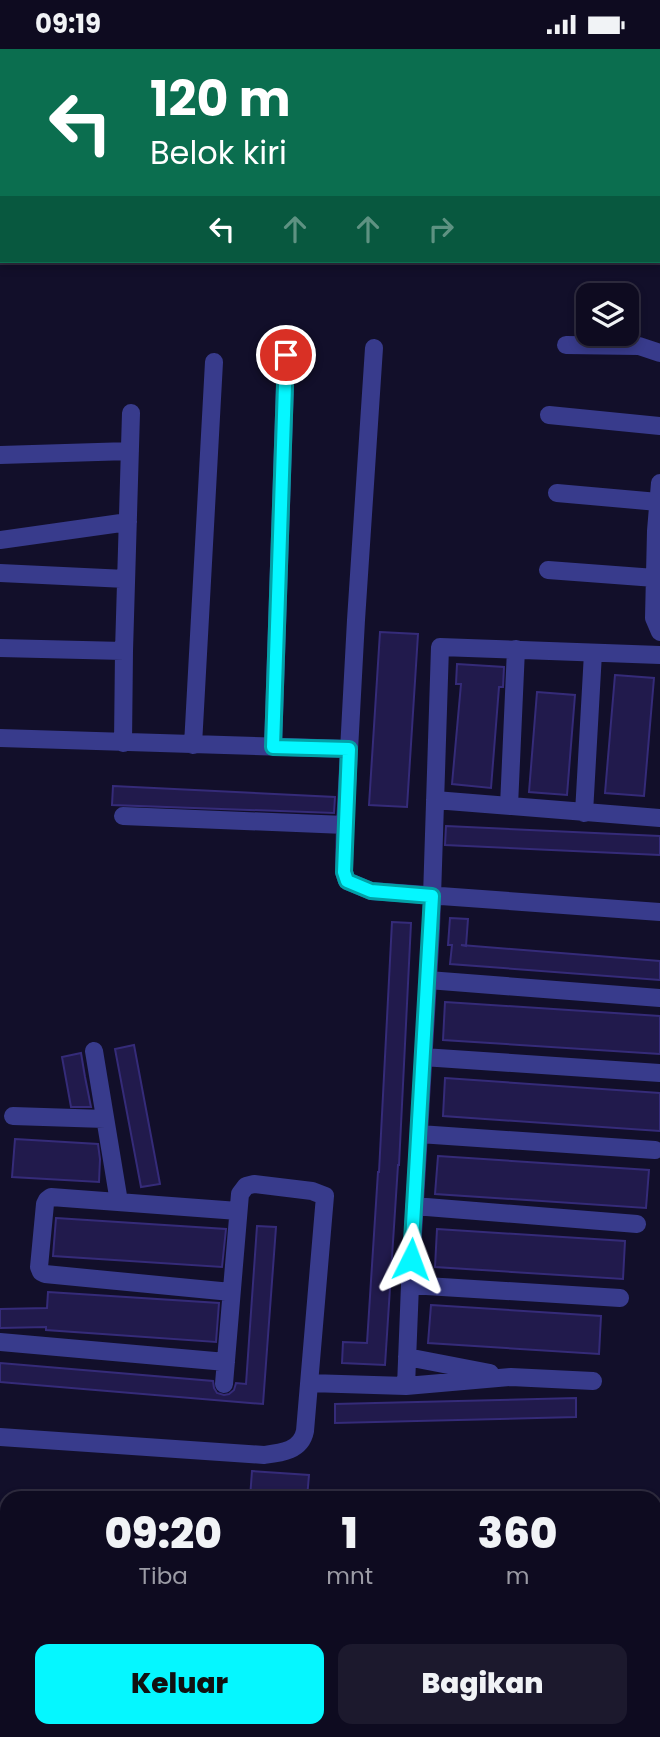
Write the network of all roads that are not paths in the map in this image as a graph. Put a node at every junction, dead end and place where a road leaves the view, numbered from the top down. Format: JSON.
{"nodes":[{"id":1,"x":566,"y":345,"type":"dead end"},
{"id":2,"x":374,"y":348,"type":"dead end"},
{"id":3,"x":660,"y":353,"type":"edge"},
{"id":4,"x":286,"y":355,"type":"dead end"},
{"id":5,"x":214,"y":362,"type":"dead end"},
{"id":6,"x":131,"y":412,"type":"dead end"},
{"id":7,"x":549,"y":415,"type":"dead end"},
{"id":8,"x":660,"y":426,"type":"edge"},
{"id":9,"x":130,"y":451,"type":"junction"},
{"id":10,"x":0,"y":455,"type":"edge"},
{"id":11,"x":660,"y":483,"type":"edge"},
{"id":12,"x":557,"y":493,"type":"dead end"},
{"id":13,"x":659,"y":502,"type":"edge"},
{"id":14,"x":128,"y":521,"type":"junction"},
{"id":15,"x":0,"y":540,"type":"edge"},
{"id":16,"x":548,"y":569,"type":"dead end"},
{"id":17,"x":0,"y":573,"type":"edge"},
{"id":18,"x":655,"y":578,"type":"junction"},
{"id":19,"x":126,"y":579,"type":"junction"},
{"id":20,"x":660,"y":632,"type":"edge"},
{"id":21,"x":0,"y":647,"type":"edge"},
{"id":22,"x":516,"y":649,"type":"junction"},
{"id":23,"x":124,"y":651,"type":"junction"},
{"id":24,"x":593,"y":653,"type":"junction"},
{"id":25,"x":660,"y":655,"type":"edge"},
{"id":26,"x":0,"y":738,"type":"edge"},
{"id":27,"x":123,"y":743,"type":"junction"},
{"id":28,"x":193,"y":745,"type":"junction"},
{"id":29,"x":273,"y":747,"type":"junction"},
{"id":30,"x":349,"y":749,"type":"junction"},
{"id":31,"x":435,"y":800,"type":"junction"},
{"id":32,"x":509,"y":806,"type":"junction"},
{"id":33,"x":584,"y":813,"type":"junction"},
{"id":34,"x":123,"y":816,"type":"dead end"},
{"id":35,"x":660,"y":818,"type":"edge"},
{"id":36,"x":345,"y":825,"type":"junction"},
{"id":37,"x":432,"y":896,"type":"junction"},
{"id":38,"x":660,"y":912,"type":"edge"},
{"id":39,"x":428,"y":980,"type":"junction"},
{"id":40,"x":660,"y":998,"type":"edge"},
{"id":41,"x":93,"y":1051,"type":"dead end"},
{"id":42,"x":424,"y":1057,"type":"junction"},
{"id":43,"x":660,"y":1073,"type":"edge"},
{"id":44,"x":13,"y":1116,"type":"dead end"},
{"id":45,"x":105,"y":1119,"type":"junction"},
{"id":46,"x":419,"y":1134,"type":"junction"},
{"id":47,"x":656,"y":1150,"type":"dead end"},
{"id":48,"x":119,"y":1202,"type":"junction"},
{"id":49,"x":414,"y":1206,"type":"junction"},
{"id":50,"x":238,"y":1211,"type":"junction"},
{"id":51,"x":637,"y":1224,"type":"dead end"},
{"id":52,"x":410,"y":1285,"type":"junction"},
{"id":53,"x":231,"y":1292,"type":"junction"},
{"id":54,"x":620,"y":1298,"type":"dead end"},
{"id":55,"x":0,"y":1342,"type":"edge"},
{"id":56,"x":407,"y":1357,"type":"junction"},
{"id":57,"x":226,"y":1362,"type":"junction"},
{"id":58,"x":510,"y":1377,"type":"junction"},
{"id":59,"x":593,"y":1381,"type":"dead end"},
{"id":60,"x":309,"y":1383,"type":"junction"},
{"id":61,"x":224,"y":1384,"type":"dead end"},
{"id":62,"x":405,"y":1386,"type":"junction"},
{"id":63,"x":0,"y":1437,"type":"edge"}],
"edges":[{"from":1,"to":3,"type":"street"},
{"from":2,"to":30,"type":"street"},
{"from":4,"to":29,"type":"street"},
{"from":5,"to":28,"type":"street"},
{"from":6,"to":9,"type":"street"},
{"from":7,"to":8,"type":"street"},
{"from":9,"to":10,"type":"street"},
{"from":9,"to":14,"type":"street"},
{"from":11,"to":13,"type":"street"},
{"from":12,"to":13,"type":"street"},
{"from":13,"to":18,"type":"street"},
{"from":14,"to":15,"type":"street"},
{"from":14,"to":19,"type":"street"},
{"from":16,"to":18,"type":"street"},
{"from":17,"to":19,"type":"street"},
{"from":18,"to":20,"type":"street"},
{"from":19,"to":23,"type":"street"},
{"from":21,"to":23,"type":"street"},
{"from":22,"to":24,"type":"street"},
{"from":22,"to":31,"type":"street"},
{"from":22,"to":32,"type":"street"},
{"from":23,"to":27,"type":"street"},
{"from":24,"to":25,"type":"street"},
{"from":24,"to":33,"type":"street"},
{"from":26,"to":27,"type":"street"},
{"from":27,"to":28,"type":"street"},
{"from":28,"to":29,"type":"street"},
{"from":29,"to":30,"type":"street"},
{"from":30,"to":36,"type":"street"},
{"from":31,"to":32,"type":"street"},
{"from":31,"to":37,"type":"street"},
{"from":32,"to":33,"type":"street"},
{"from":33,"to":35,"type":"street"},
{"from":34,"to":36,"type":"street"},
{"from":36,"to":37,"type":"street"},
{"from":37,"to":38,"type":"street"},
{"from":37,"to":39,"type":"street"},
{"from":39,"to":40,"type":"street"},
{"from":39,"to":42,"type":"street"},
{"from":41,"to":45,"type":"street"},
{"from":42,"to":43,"type":"street"},
{"from":42,"to":46,"type":"street"},
{"from":44,"to":45,"type":"street"},
{"from":45,"to":48,"type":"street"},
{"from":46,"to":47,"type":"street"},
{"from":46,"to":49,"type":"street"},
{"from":48,"to":50,"type":"street"},
{"from":48,"to":53,"type":"street"},
{"from":49,"to":51,"type":"street"},
{"from":49,"to":52,"type":"street"},
{"from":50,"to":53,"type":"street"},
{"from":50,"to":60,"type":"street"},
{"from":52,"to":54,"type":"street"},
{"from":52,"to":56,"type":"street"},
{"from":53,"to":57,"type":"street"},
{"from":55,"to":57,"type":"street"},
{"from":56,"to":58,"type":"street"},
{"from":56,"to":62,"type":"street"},
{"from":57,"to":61,"type":"street"},
{"from":58,"to":59,"type":"street"},
{"from":58,"to":62,"type":"street"},
{"from":60,"to":62,"type":"street"},
{"from":60,"to":63,"type":"street"}]}
